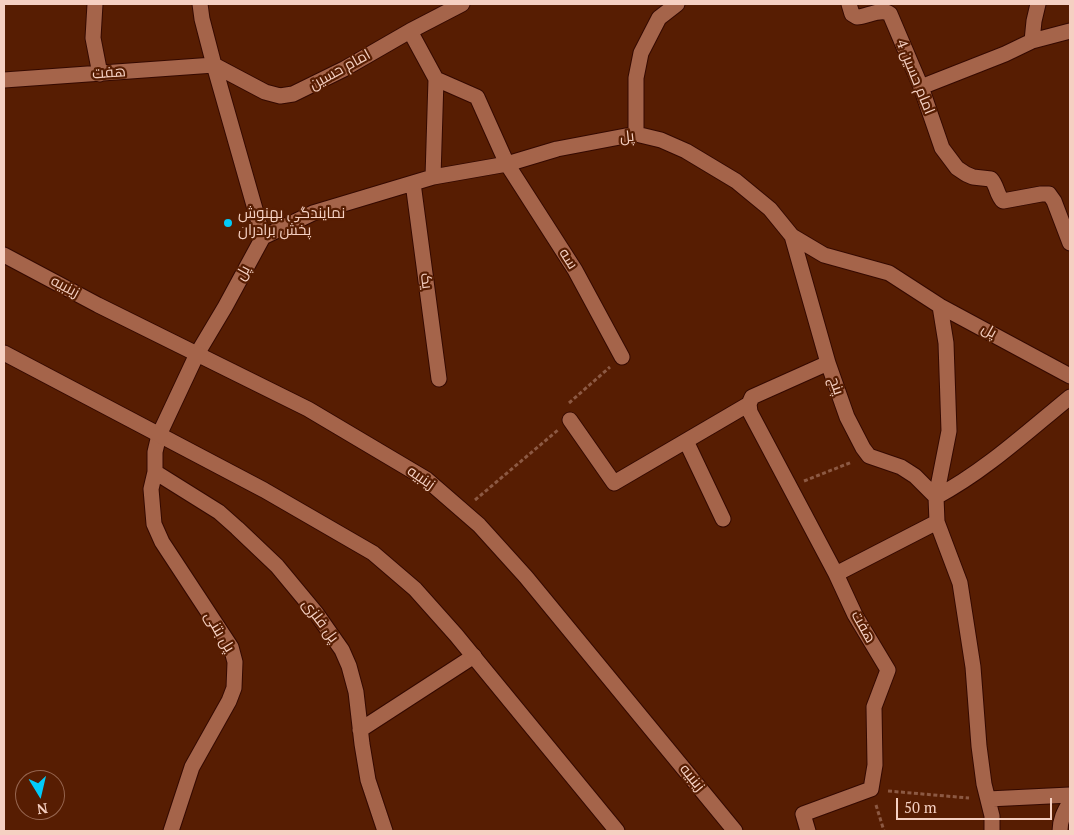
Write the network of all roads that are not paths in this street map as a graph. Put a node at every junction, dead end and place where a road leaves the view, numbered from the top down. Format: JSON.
{"nodes":[{"id":1,"x":95,"y":4,"type":"edge"},
{"id":2,"x":200,"y":4,"type":"edge"},
{"id":3,"x":462,"y":4,"type":"edge"},
{"id":4,"x":677,"y":4,"type":"edge"},
{"id":5,"x":849,"y":4,"type":"edge"},
{"id":6,"x":1038,"y":4,"type":"edge"},
{"id":7,"x":1070,"y":30,"type":"edge"},
{"id":8,"x":410,"y":31,"type":"junction"},
{"id":9,"x":1032,"y":41,"type":"junction"},
{"id":10,"x":214,"y":65,"type":"junction"},
{"id":11,"x":100,"y":74,"type":"junction"},
{"id":12,"x":436,"y":79,"type":"junction"},
{"id":13,"x":4,"y":80,"type":"edge"},
{"id":14,"x":921,"y":87,"type":"junction"},
{"id":15,"x":636,"y":134,"type":"junction"},
{"id":16,"x":507,"y":164,"type":"junction"},
{"id":17,"x":434,"y":177,"type":"junction"},
{"id":18,"x":413,"y":183,"type":"junction"},
{"id":19,"x":263,"y":236,"type":"junction"},
{"id":20,"x":792,"y":236,"type":"junction"},
{"id":21,"x":1070,"y":243,"type":"edge"},
{"id":22,"x":4,"y":255,"type":"edge"},
{"id":23,"x":940,"y":306,"type":"junction"},
{"id":24,"x":4,"y":353,"type":"edge"},
{"id":25,"x":197,"y":354,"type":"junction"},
{"id":26,"x":622,"y":357,"type":"road end"},
{"id":27,"x":828,"y":362,"type":"junction"},
{"id":28,"x":1070,"y":376,"type":"edge"},
{"id":29,"x":439,"y":378,"type":"dead end"},
{"id":30,"x":1070,"y":396,"type":"edge"},
{"id":31,"x":749,"y":404,"type":"junction"},
{"id":32,"x":570,"y":420,"type":"road end"},
{"id":33,"x":159,"y":435,"type":"junction"},
{"id":34,"x":686,"y":441,"type":"junction"},
{"id":35,"x":155,"y":472,"type":"junction"},
{"id":36,"x":936,"y":497,"type":"junction"},
{"id":37,"x":723,"y":519,"type":"dead end"},
{"id":38,"x":937,"y":522,"type":"junction"},
{"id":39,"x":836,"y":574,"type":"junction"},
{"id":40,"x":474,"y":656,"type":"junction"},
{"id":41,"x":360,"y":730,"type":"junction"},
{"id":42,"x":1070,"y":795,"type":"edge"},
{"id":43,"x":988,"y":799,"type":"junction"},
{"id":44,"x":1070,"y":802,"type":"edge"},
{"id":45,"x":171,"y":831,"type":"edge"},
{"id":46,"x":385,"y":831,"type":"edge"},
{"id":47,"x":617,"y":831,"type":"edge"},
{"id":48,"x":736,"y":831,"type":"edge"},
{"id":49,"x":808,"y":831,"type":"edge"},
{"id":50,"x":992,"y":831,"type":"edge"},
{"id":51,"x":1060,"y":831,"type":"edge"}],
"edges":[{"from":1,"to":11,"type":"street"},
{"from":2,"to":10,"type":"street"},
{"from":3,"to":8,"type":"street","name":"امام حسین"},
{"from":4,"to":15,"type":"street"},
{"from":5,"to":14,"type":"street","name":"امام حسین 4"},
{"from":6,"to":9,"type":"street"},
{"from":7,"to":9,"type":"street"},
{"from":8,"to":10,"type":"street","name":"امام حسین"},
{"from":8,"to":12,"type":"street"},
{"from":9,"to":14,"type":"street"},
{"from":10,"to":11,"type":"street","name":"هفت"},
{"from":10,"to":19,"type":"street"},
{"from":11,"to":13,"type":"street","name":"هفت"},
{"from":12,"to":16,"type":"street","name":"سه"},
{"from":12,"to":17,"type":"street"},
{"from":14,"to":21,"type":"street","name":"امام حسین 4"},
{"from":15,"to":16,"type":"street","name":"پل"},
{"from":15,"to":20,"type":"street","name":"پل"},
{"from":16,"to":17,"type":"street","name":"پل"},
{"from":16,"to":26,"type":"street","name":"سه"},
{"from":17,"to":18,"type":"street","name":"پل"},
{"from":18,"to":19,"type":"street","name":"پل"},
{"from":18,"to":29,"type":"street","name":"یک"},
{"from":19,"to":25,"type":"street","name":"پل"},
{"from":20,"to":23,"type":"street","name":"پل"},
{"from":20,"to":27,"type":"street","name":"پنج"},
{"from":22,"to":25,"type":"street","name":"زینبیه"},
{"from":23,"to":28,"type":"street","name":"پل"},
{"from":23,"to":36,"type":"street"},
{"from":24,"to":33,"type":"street"},
{"from":25,"to":33,"type":"street","name":"پل"},
{"from":25,"to":48,"type":"street","name":"زینبیه"},
{"from":27,"to":31,"type":"street"},
{"from":27,"to":36,"type":"street","name":"پنج"},
{"from":30,"to":36,"type":"street"},
{"from":31,"to":34,"type":"street"},
{"from":31,"to":39,"type":"street","name":"هفت"},
{"from":32,"to":34,"type":"street"},
{"from":33,"to":35,"type":"street","name":"پل بتنی"},
{"from":33,"to":40,"type":"street"},
{"from":34,"to":37,"type":"street"},
{"from":35,"to":41,"type":"street","name":"پل فلزی"},
{"from":35,"to":45,"type":"street","name":"پل بتنی"},
{"from":36,"to":38,"type":"street"},
{"from":38,"to":39,"type":"street"},
{"from":38,"to":43,"type":"street"},
{"from":39,"to":49,"type":"street","name":"هفت"},
{"from":40,"to":41,"type":"street"},
{"from":40,"to":47,"type":"street"},
{"from":41,"to":46,"type":"street","name":"پل فلزی"},
{"from":42,"to":43,"type":"street"},
{"from":43,"to":50,"type":"street"},
{"from":44,"to":51,"type":"street"}]}
